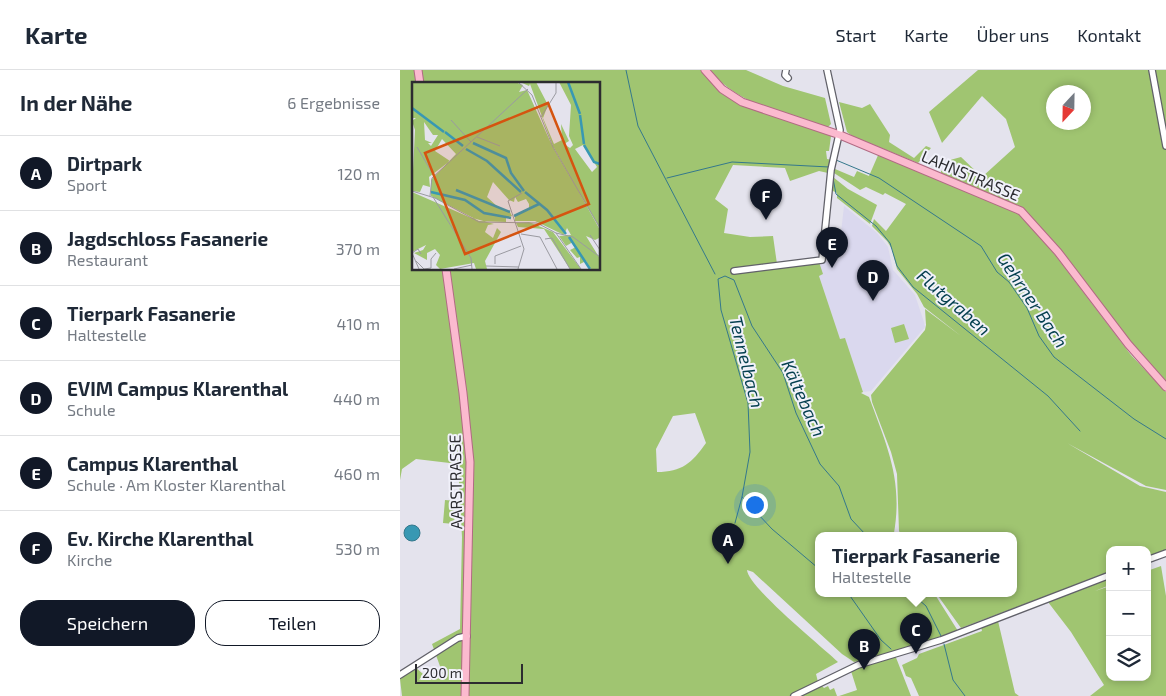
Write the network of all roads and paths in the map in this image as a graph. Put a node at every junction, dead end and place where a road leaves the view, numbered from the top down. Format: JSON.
{"nodes":[{"id":1,"x":705,"y":70,"type":"edge"},
{"id":2,"x":786,"y":70,"type":"edge"},
{"id":3,"x":826,"y":70,"type":"edge"},
{"id":4,"x":1152,"y":70,"type":"edge"},
{"id":5,"x":788,"y":78,"type":"dead end"},
{"id":6,"x":840,"y":135,"type":"junction"},
{"id":7,"x":1166,"y":146,"type":"edge"},
{"id":8,"x":446,"y":270,"type":"edge"},
{"id":9,"x":734,"y":272,"type":"dead end"},
{"id":10,"x":1166,"y":387,"type":"edge"},
{"id":11,"x":1166,"y":553,"type":"edge"},
{"id":12,"x":1151,"y":559,"type":"edge"},
{"id":13,"x":1106,"y":577,"type":"edge"},
{"id":14,"x":466,"y":636,"type":"junction"},
{"id":15,"x":400,"y":675,"type":"edge"},
{"id":16,"x":465,"y":696,"type":"edge"},
{"id":17,"x":794,"y":696,"type":"edge"}],
"edges":[{"from":1,"to":6,"type":"main road","name":"LAHNSTRASSE"},
{"from":2,"to":5,"type":"street"},
{"from":3,"to":6,"type":"street"},
{"from":4,"to":7,"type":"street"},
{"from":6,"to":9,"type":"street"},
{"from":6,"to":10,"type":"main road","name":"LAHNSTRASSE"},
{"from":8,"to":14,"type":"main road","name":"AARSTRASSE"},
{"from":11,"to":12,"type":"street"},
{"from":13,"to":17,"type":"street"},
{"from":14,"to":15,"type":"street"},
{"from":14,"to":16,"type":"main road","name":"AARSTRASSE"}]}
